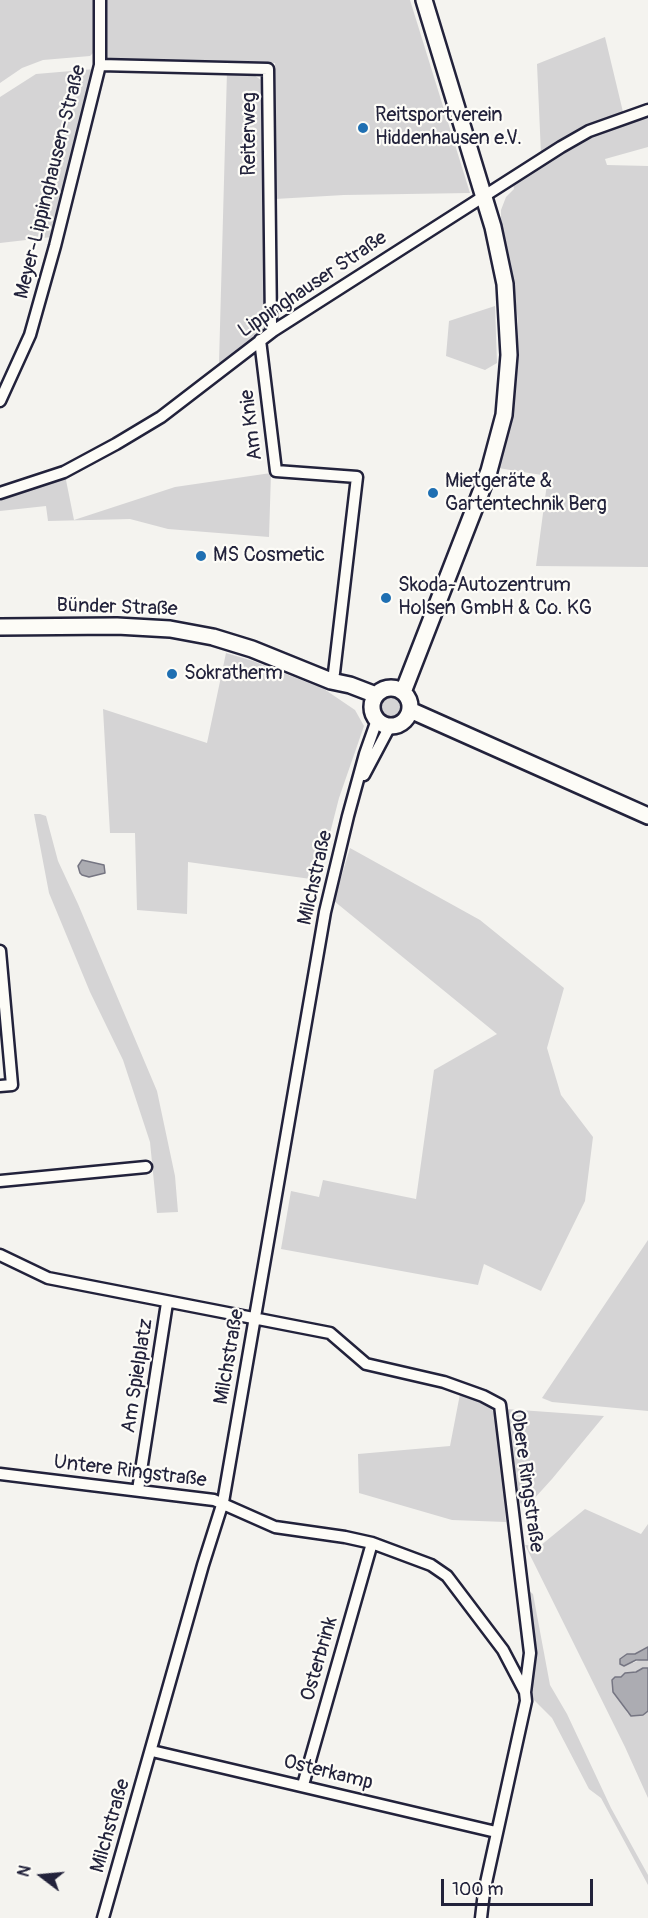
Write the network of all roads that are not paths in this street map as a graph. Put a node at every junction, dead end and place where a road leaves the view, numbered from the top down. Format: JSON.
{"nodes":[{"id":1,"x":100,"y":0,"type":"edge"},
{"id":2,"x":424,"y":0,"type":"edge"},
{"id":3,"x":100,"y":65,"type":"junction"},
{"id":4,"x":648,"y":110,"type":"edge"},
{"id":5,"x":484,"y":196,"type":"junction"},
{"id":6,"x":273,"y":331,"type":"junction"},
{"id":7,"x":260,"y":340,"type":"junction"},
{"id":8,"x":0,"y":401,"type":"edge"},
{"id":9,"x":0,"y":493,"type":"edge"},
{"id":10,"x":0,"y":627,"type":"edge"},
{"id":11,"x":331,"y":681,"type":"junction"},
{"id":12,"x":396,"y":690,"type":"junction"},
{"id":13,"x":378,"y":712,"type":"junction"},
{"id":14,"x":407,"y":715,"type":"junction"},
{"id":15,"x":648,"y":816,"type":"edge"},
{"id":16,"x":0,"y":951,"type":"edge"},
{"id":17,"x":0,"y":1086,"type":"edge"},
{"id":18,"x":146,"y":1167,"type":"dead end"},
{"id":19,"x":0,"y":1181,"type":"edge"},
{"id":20,"x":0,"y":1255,"type":"edge"},
{"id":21,"x":167,"y":1303,"type":"junction"},
{"id":22,"x":255,"y":1319,"type":"junction"},
{"id":23,"x":0,"y":1474,"type":"edge"},
{"id":24,"x":138,"y":1490,"type":"junction"},
{"id":25,"x":223,"y":1502,"type":"junction"},
{"id":26,"x":372,"y":1543,"type":"junction"},
{"id":27,"x":525,"y":1692,"type":"junction"},
{"id":28,"x":152,"y":1751,"type":"junction"},
{"id":29,"x":303,"y":1785,"type":"junction"},
{"id":30,"x":496,"y":1832,"type":"junction"},
{"id":31,"x":103,"y":1918,"type":"edge"},
{"id":32,"x":481,"y":1918,"type":"edge"}],
"edges":[{"from":1,"to":3,"type":"street","name":"Meyer-Lippinghausen-Straße"},
{"from":2,"to":5,"type":"street"},
{"from":3,"to":6,"type":"street","name":"Reiterweg"},
{"from":3,"to":8,"type":"street","name":"Meyer-Lippinghausen-Straße"},
{"from":4,"to":5,"type":"street","name":"Lippinghauser Straße"},
{"from":5,"to":6,"type":"street","name":"Lippinghauser Straße"},
{"from":5,"to":12,"type":"street"},
{"from":6,"to":7,"type":"street","name":"Lippinghauser Straße"},
{"from":7,"to":9,"type":"street","name":"Lippinghauser Straße"},
{"from":7,"to":11,"type":"street","name":"Am Knie"},
{"from":10,"to":11,"type":"street","name":"Bünder Straße"},
{"from":11,"to":13,"type":"street","name":"Bünder Straße"},
{"from":12,"to":13,"type":"street"},
{"from":12,"to":14,"type":"street"},
{"from":13,"to":14,"type":"street"},
{"from":13,"to":22,"type":"street","name":"Milchstraße"},
{"from":14,"to":15,"type":"street"},
{"from":16,"to":17,"type":"street"},
{"from":18,"to":19,"type":"street"},
{"from":20,"to":21,"type":"street","name":"Obere Ringstraße"},
{"from":21,"to":22,"type":"street","name":"Obere Ringstraße"},
{"from":21,"to":24,"type":"street","name":"Am Spielplatz"},
{"from":22,"to":25,"type":"street","name":"Milchstraße"},
{"from":22,"to":27,"type":"street","name":"Obere Ringstraße"},
{"from":23,"to":24,"type":"street","name":"Untere Ringstraße"},
{"from":24,"to":25,"type":"street","name":"Untere Ringstraße"},
{"from":25,"to":26,"type":"street","name":"Untere Ringstraße"},
{"from":25,"to":28,"type":"street","name":"Milchstraße"},
{"from":26,"to":27,"type":"street","name":"Untere Ringstraße"},
{"from":26,"to":29,"type":"street","name":"Osterbrink"},
{"from":27,"to":30,"type":"street"},
{"from":28,"to":29,"type":"street","name":"Osterkamp"},
{"from":28,"to":31,"type":"street","name":"Milchstraße"},
{"from":29,"to":30,"type":"street","name":"Osterkamp"},
{"from":30,"to":32,"type":"street"}]}
